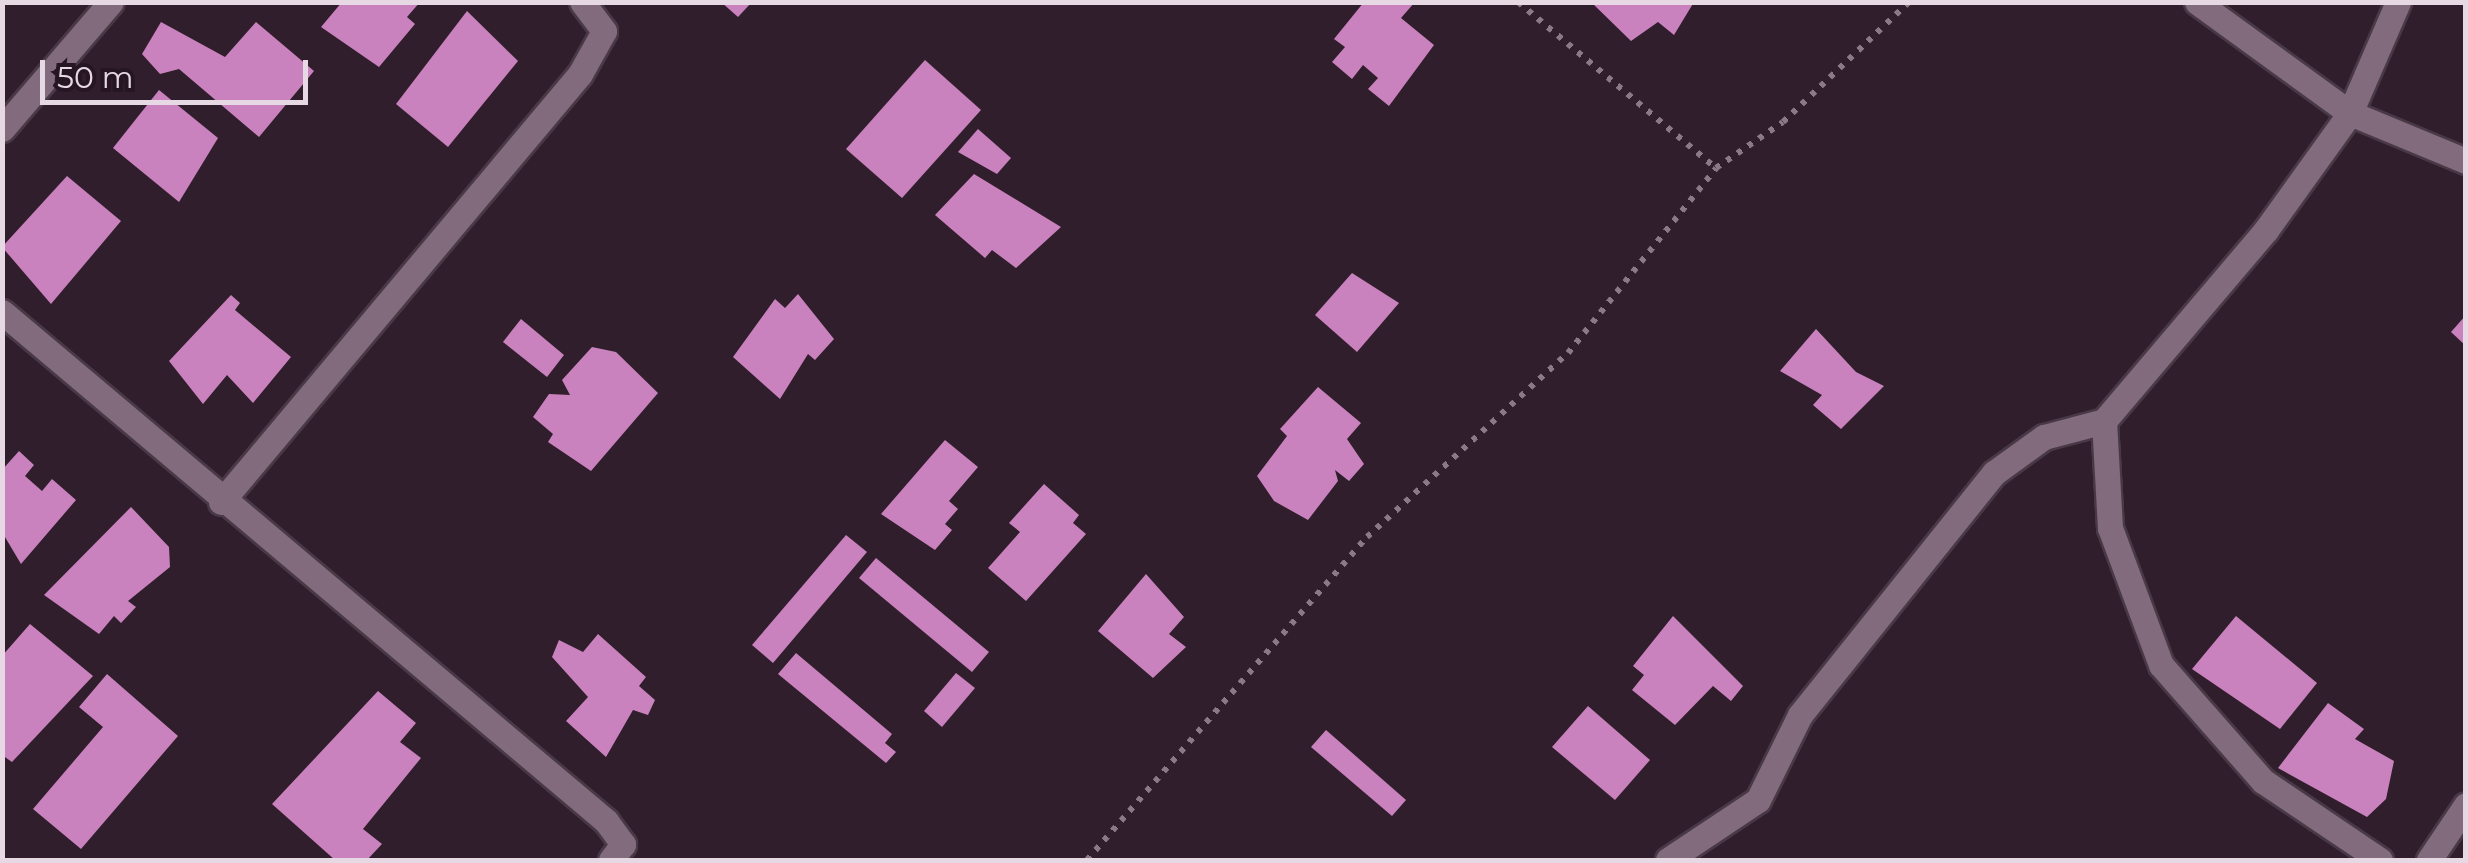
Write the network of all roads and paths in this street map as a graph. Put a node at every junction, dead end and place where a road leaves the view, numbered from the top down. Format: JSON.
{"nodes":[{"id":1,"x":111,"y":2,"type":"edge"},
{"id":2,"x":582,"y":2,"type":"edge"},
{"id":3,"x":1518,"y":2,"type":"edge"},
{"id":4,"x":1910,"y":2,"type":"edge"},
{"id":5,"x":2196,"y":2,"type":"edge"},
{"id":6,"x":2398,"y":2,"type":"edge"},
{"id":7,"x":2350,"y":113,"type":"junction"},
{"id":8,"x":2,"y":130,"type":"edge"},
{"id":9,"x":2466,"y":161,"type":"edge"},
{"id":10,"x":1716,"y":168,"type":"junction"},
{"id":11,"x":2,"y":312,"type":"edge"},
{"id":12,"x":2104,"y":420,"type":"junction"},
{"id":13,"x":221,"y":502,"type":"junction"},
{"id":14,"x":2466,"y":806,"type":"edge"},
{"id":15,"x":612,"y":860,"type":"edge"},
{"id":16,"x":1086,"y":860,"type":"edge"},
{"id":17,"x":1668,"y":860,"type":"edge"},
{"id":18,"x":2380,"y":860,"type":"edge"},
{"id":19,"x":2429,"y":860,"type":"edge"}],
"edges":[{"from":1,"to":8,"type":"street"},
{"from":2,"to":13,"type":"street"},
{"from":3,"to":10,"type":"path"},
{"from":4,"to":10,"type":"path"},
{"from":5,"to":7,"type":"street"},
{"from":6,"to":7,"type":"street"},
{"from":7,"to":9,"type":"street"},
{"from":7,"to":12,"type":"street"},
{"from":10,"to":16,"type":"path"},
{"from":11,"to":13,"type":"street"},
{"from":12,"to":17,"type":"street"},
{"from":12,"to":18,"type":"street"},
{"from":13,"to":15,"type":"street"},
{"from":14,"to":19,"type":"street"}]}
